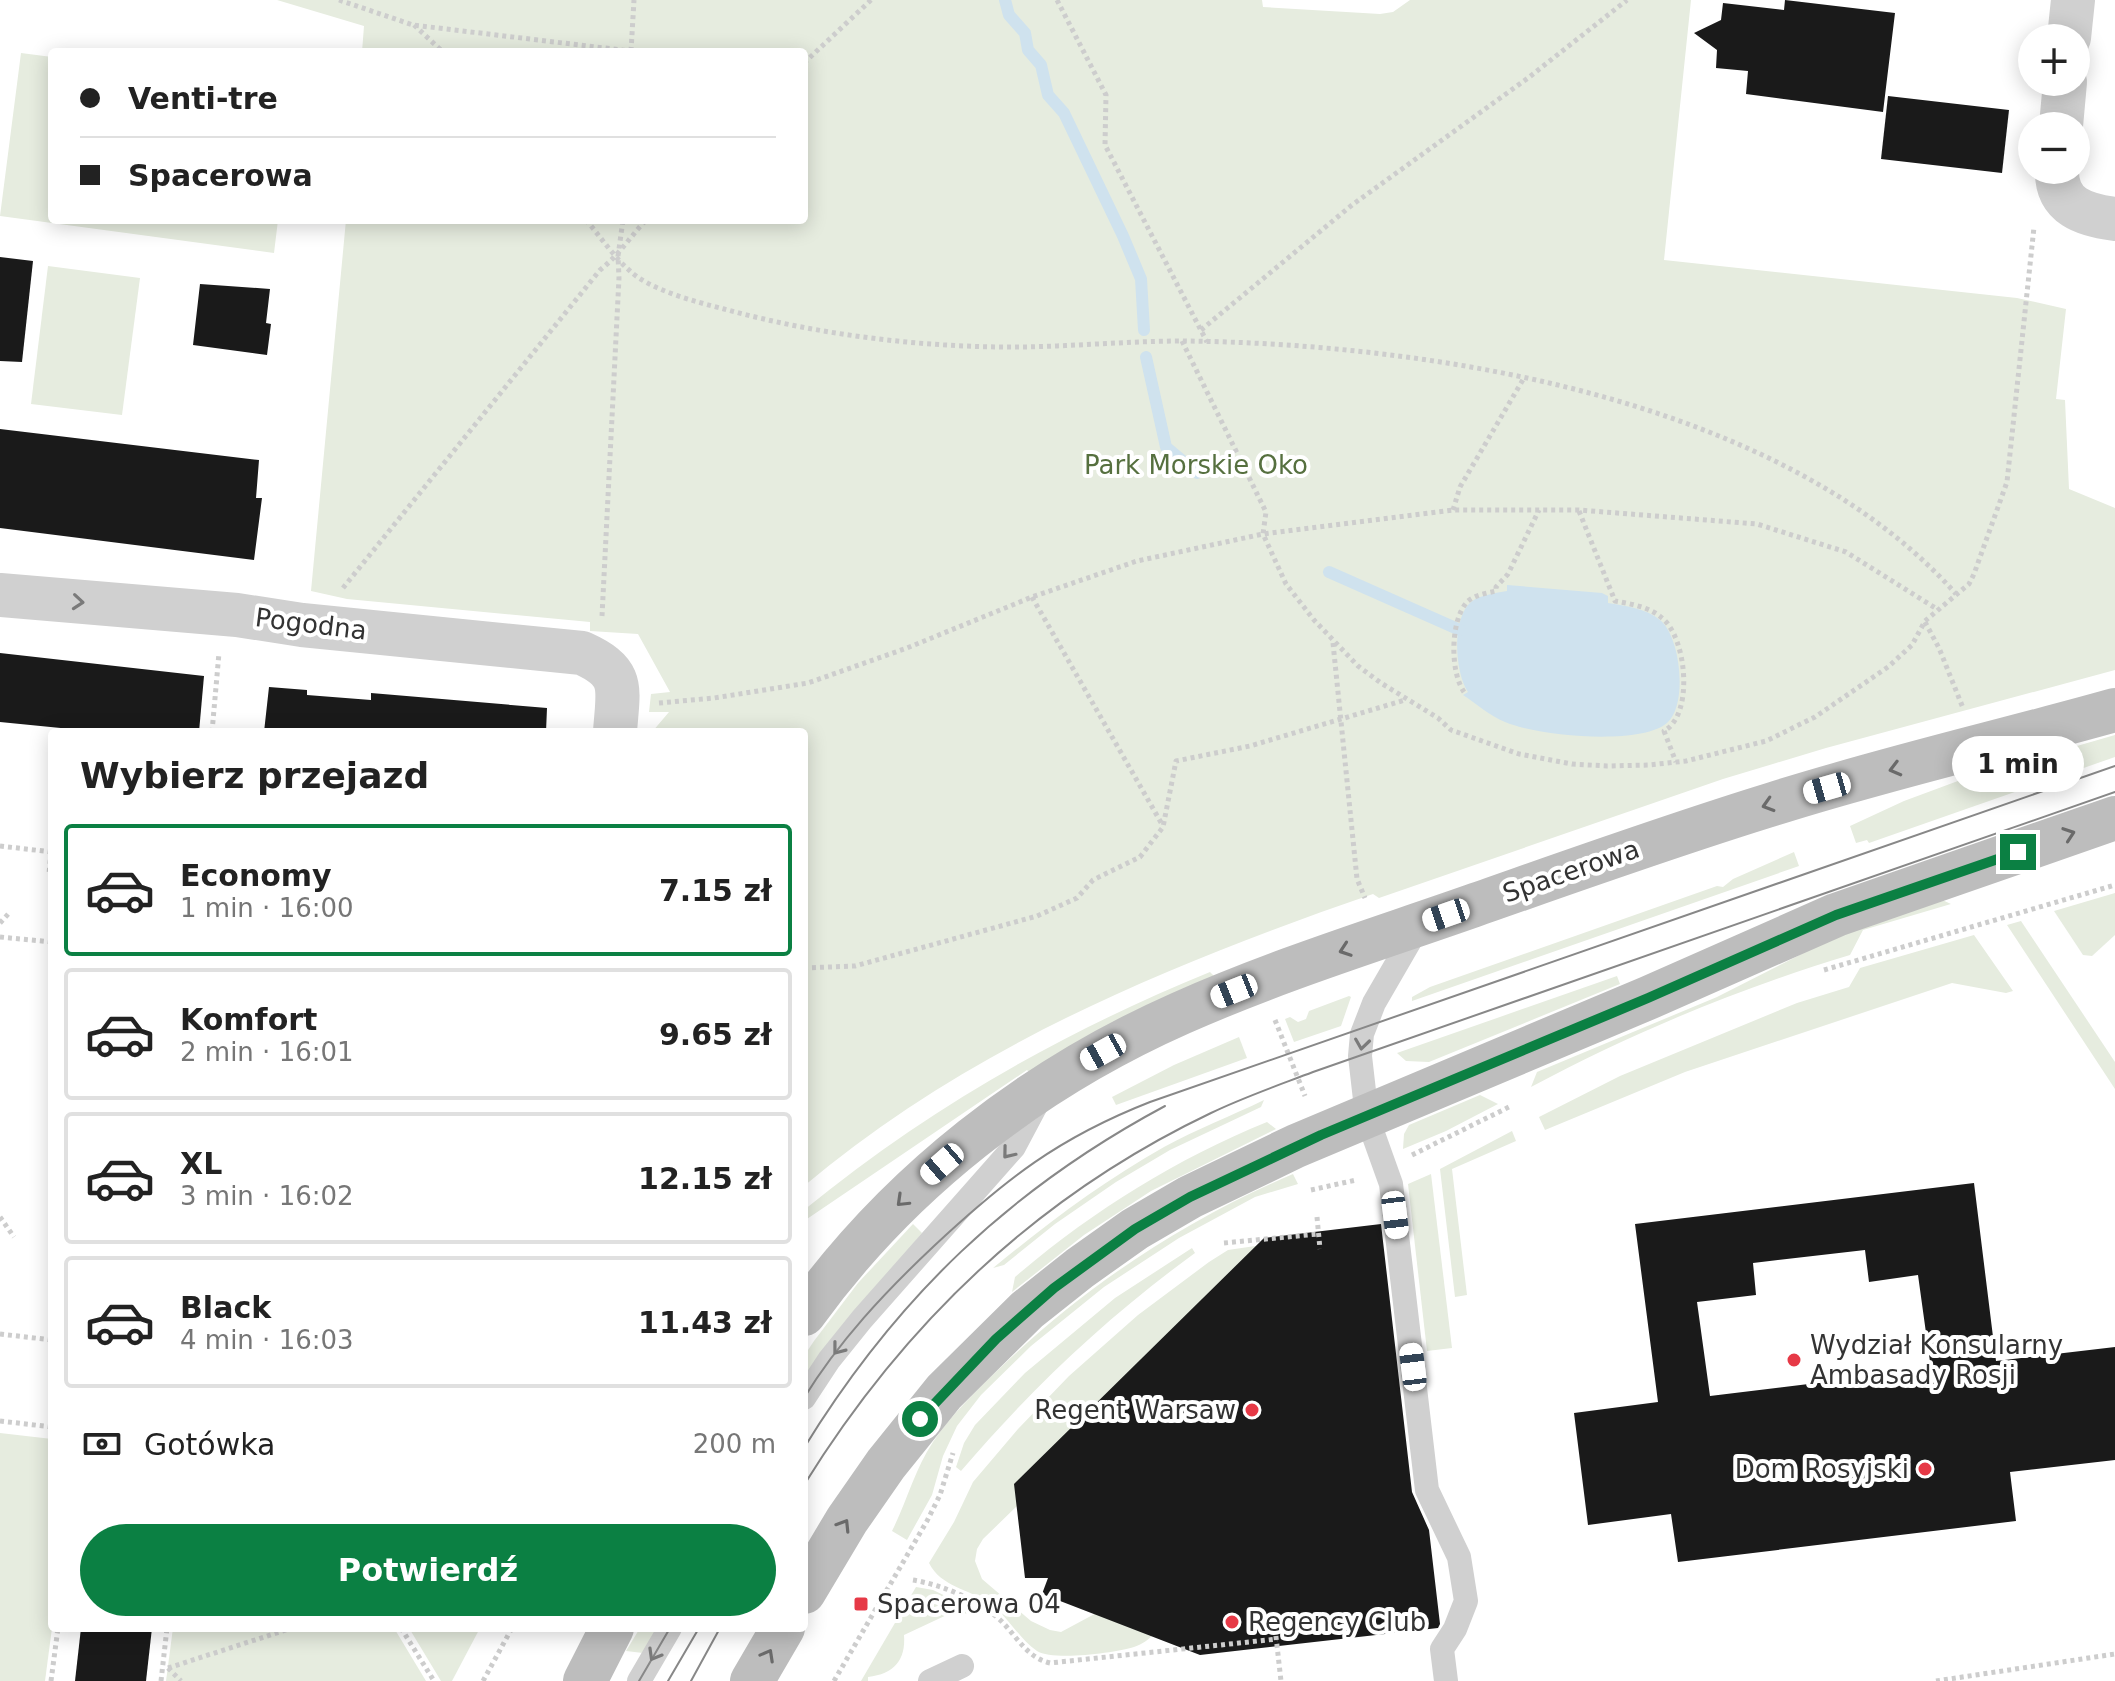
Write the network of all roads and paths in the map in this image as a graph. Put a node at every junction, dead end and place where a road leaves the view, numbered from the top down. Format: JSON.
{"nodes":[{"id":1,"x":339,"y":0,"type":"edge"},
{"id":2,"x":634,"y":0,"type":"edge"},
{"id":3,"x":871,"y":0,"type":"edge"},
{"id":4,"x":1057,"y":0,"type":"edge"},
{"id":5,"x":1627,"y":0,"type":"edge"},
{"id":6,"x":2073,"y":0,"type":"edge"},
{"id":7,"x":2070,"y":24,"type":"edge"},
{"id":8,"x":413,"y":25,"type":"junction"},
{"id":9,"x":439,"y":48,"type":"edge"},
{"id":10,"x":599,"y":48,"type":"edge"},
{"id":11,"x":631,"y":48,"type":"edge"},
{"id":12,"x":808,"y":59,"type":"edge"},
{"id":13,"x":2060,"y":184,"type":"edge"},
{"id":14,"x":2036,"y":213,"type":"dead end"},
{"id":15,"x":2115,"y":219,"type":"edge"},
{"id":16,"x":590,"y":224,"type":"edge"},
{"id":17,"x":622,"y":224,"type":"edge"},
{"id":18,"x":642,"y":224,"type":"edge"},
{"id":19,"x":618,"y":256,"type":"junction"},
{"id":20,"x":1201,"y":330,"type":"junction"},
{"id":21,"x":1182,"y":341,"type":"junction"},
{"id":22,"x":1207,"y":342,"type":"junction"},
{"id":23,"x":1524,"y":378,"type":"junction"},
{"id":24,"x":1540,"y":509,"type":"junction"},
{"id":25,"x":1453,"y":510,"type":"junction"},
{"id":26,"x":1579,"y":510,"type":"junction"},
{"id":27,"x":1263,"y":534,"type":"junction"},
{"id":28,"x":342,"y":589,"type":"dead end"},
{"id":29,"x":1956,"y":594,"type":"junction"},
{"id":30,"x":0,"y":595,"type":"edge"},
{"id":31,"x":1032,"y":597,"type":"junction"},
{"id":32,"x":1937,"y":609,"type":"junction"},
{"id":33,"x":601,"y":621,"type":"dead end"},
{"id":34,"x":1925,"y":621,"type":"junction"},
{"id":35,"x":228,"y":630,"type":"junction"},
{"id":36,"x":1333,"y":642,"type":"junction"},
{"id":37,"x":1464,"y":692,"type":"dead end"},
{"id":38,"x":1407,"y":699,"type":"junction"},
{"id":39,"x":657,"y":703,"type":"dead end"},
{"id":40,"x":2115,"y":710,"type":"edge"},
{"id":41,"x":1964,"y":712,"type":"dead end"},
{"id":42,"x":1341,"y":720,"type":"junction"},
{"id":43,"x":213,"y":728,"type":"edge"},
{"id":44,"x":615,"y":728,"type":"edge"},
{"id":45,"x":1676,"y":762,"type":"junction"},
{"id":46,"x":2115,"y":818,"type":"edge"},
{"id":47,"x":1163,"y":827,"type":"junction"},
{"id":48,"x":0,"y":846,"type":"edge"},
{"id":49,"x":48,"y":852,"type":"edge"},
{"id":50,"x":2115,"y":885,"type":"edge"},
{"id":51,"x":1368,"y":905,"type":"dead end"},
{"id":52,"x":10,"y":912,"type":"dead end"},
{"id":53,"x":0,"y":923,"type":"edge"},
{"id":54,"x":1419,"y":925,"type":"junction"},
{"id":55,"x":0,"y":937,"type":"edge"},
{"id":56,"x":48,"y":942,"type":"edge"},
{"id":57,"x":808,"y":968,"type":"edge"},
{"id":58,"x":1814,"y":974,"type":"dead end"},
{"id":59,"x":1275,"y":1018,"type":"dead end"},
{"id":60,"x":1046,"y":1085,"type":"junction"},
{"id":61,"x":1517,"y":1103,"type":"dead end"},
{"id":62,"x":1310,"y":1107,"type":"dead end"},
{"id":63,"x":1367,"y":1117,"type":"junction"},
{"id":64,"x":1404,"y":1158,"type":"dead end"},
{"id":65,"x":1360,"y":1178,"type":"dead end"},
{"id":66,"x":1304,"y":1192,"type":"dead end"},
{"id":67,"x":0,"y":1217,"type":"edge"},
{"id":68,"x":1317,"y":1217,"type":"dead end"},
{"id":69,"x":1318,"y":1234,"type":"junction"},
{"id":70,"x":14,"y":1237,"type":"dead end"},
{"id":71,"x":1224,"y":1243,"type":"dead end"},
{"id":72,"x":1320,"y":1249,"type":"dead end"},
{"id":73,"x":808,"y":1309,"type":"edge"},
{"id":74,"x":0,"y":1334,"type":"edge"},
{"id":75,"x":48,"y":1340,"type":"edge"},
{"id":76,"x":808,"y":1392,"type":"edge"},
{"id":77,"x":0,"y":1421,"type":"edge"},
{"id":78,"x":48,"y":1427,"type":"edge"},
{"id":79,"x":953,"y":1449,"type":"dead end"},
{"id":80,"x":913,"y":1580,"type":"dead end"},
{"id":81,"x":808,"y":1585,"type":"edge"},
{"id":82,"x":1275,"y":1628,"type":"dead end"},
{"id":83,"x":57,"y":1632,"type":"edge"},
{"id":84,"x":167,"y":1632,"type":"edge"},
{"id":85,"x":279,"y":1632,"type":"edge"},
{"id":86,"x":403,"y":1632,"type":"edge"},
{"id":87,"x":510,"y":1632,"type":"edge"},
{"id":88,"x":610,"y":1632,"type":"edge"},
{"id":89,"x":668,"y":1632,"type":"edge"},
{"id":90,"x":781,"y":1632,"type":"edge"},
{"id":91,"x":1277,"y":1639,"type":"junction"},
{"id":92,"x":2115,"y":1654,"type":"edge"},
{"id":93,"x":962,"y":1666,"type":"dead end"},
{"id":94,"x":165,"y":1668,"type":"junction"},
{"id":95,"x":51,"y":1681,"type":"edge"},
{"id":96,"x":161,"y":1681,"type":"edge"},
{"id":97,"x":181,"y":1681,"type":"edge"},
{"id":98,"x":434,"y":1681,"type":"edge"},
{"id":99,"x":483,"y":1681,"type":"edge"},
{"id":100,"x":585,"y":1681,"type":"edge"},
{"id":101,"x":639,"y":1681,"type":"edge"},
{"id":102,"x":752,"y":1681,"type":"edge"},
{"id":103,"x":834,"y":1681,"type":"edge"},
{"id":104,"x":930,"y":1681,"type":"edge"},
{"id":105,"x":1281,"y":1681,"type":"edge"},
{"id":106,"x":1446,"y":1681,"type":"edge"},
{"id":107,"x":1936,"y":1681,"type":"edge"}],
"edges":[{"from":1,"to":8,"type":"path"},
{"from":2,"to":11,"type":"path"},
{"from":3,"to":12,"type":"path"},
{"from":4,"to":20,"type":"path"},
{"from":5,"to":20,"type":"path"},
{"from":6,"to":7,"type":"street"},
{"from":8,"to":9,"type":"path"},
{"from":8,"to":10,"type":"path"},
{"from":13,"to":15,"type":"street"},
{"from":14,"to":29,"type":"path"},
{"from":16,"to":19,"type":"path"},
{"from":17,"to":19,"type":"path"},
{"from":18,"to":19,"type":"path"},
{"from":19,"to":21,"type":"path"},
{"from":19,"to":28,"type":"path"},
{"from":19,"to":33,"type":"path"},
{"from":20,"to":22,"type":"path"},
{"from":21,"to":22,"type":"path"},
{"from":21,"to":27,"type":"path"},
{"from":22,"to":23,"type":"path"},
{"from":23,"to":25,"type":"path"},
{"from":23,"to":29,"type":"path"},
{"from":24,"to":25,"type":"path"},
{"from":24,"to":26,"type":"path"},
{"from":24,"to":37,"type":"path"},
{"from":25,"to":27,"type":"path"},
{"from":26,"to":32,"type":"path"},
{"from":26,"to":45,"type":"path"},
{"from":27,"to":31,"type":"path"},
{"from":27,"to":36,"type":"path"},
{"from":29,"to":32,"type":"path"},
{"from":30,"to":35,"type":"street","name":"Pogodna","one_way":true},
{"from":31,"to":39,"type":"path"},
{"from":31,"to":47,"type":"path"},
{"from":32,"to":34,"type":"path"},
{"from":34,"to":41,"type":"path"},
{"from":34,"to":45,"type":"path"},
{"from":35,"to":43,"type":"path"},
{"from":35,"to":44,"type":"street","name":"Pogodna"},
{"from":36,"to":38,"type":"path"},
{"from":36,"to":42,"type":"path"},
{"from":38,"to":42,"type":"path"},
{"from":38,"to":45,"type":"path"},
{"from":40,"to":54,"type":"main road","name":"Spacerowa","one_way":true},
{"from":42,"to":47,"type":"path"},
{"from":42,"to":51,"type":"path"},
{"from":63,"to":46,"type":"main road","one_way":true},
{"from":47,"to":57,"type":"path"},
{"from":48,"to":49,"type":"path"},
{"from":50,"to":58,"type":"path"},
{"from":52,"to":53,"type":"path"},
{"from":54,"to":60,"type":"main road","name":"Spacerowa","one_way":true},
{"from":54,"to":63,"type":"lane","one_way":true},
{"from":55,"to":56,"type":"path"},
{"from":59,"to":62,"type":"path"},
{"from":60,"to":73,"type":"main road","name":"Spacerowa","one_way":true},
{"from":60,"to":76,"type":"lane","one_way":true},
{"from":61,"to":64,"type":"path"},
{"from":81,"to":63,"type":"main road","one_way":true},
{"from":63,"to":106,"type":"lane"},
{"from":65,"to":66,"type":"path"},
{"from":67,"to":70,"type":"path"},
{"from":68,"to":69,"type":"path"},
{"from":69,"to":71,"type":"path"},
{"from":69,"to":72,"type":"path"},
{"from":74,"to":75,"type":"path"},
{"from":77,"to":78,"type":"path"},
{"from":79,"to":103,"type":"path"},
{"from":80,"to":91,"type":"path"},
{"from":82,"to":91,"type":"path"},
{"from":83,"to":95,"type":"path"},
{"from":84,"to":94,"type":"path"},
{"from":85,"to":94,"type":"path"},
{"from":86,"to":98,"type":"path"},
{"from":87,"to":99,"type":"path"},
{"from":88,"to":100,"type":"main road"},
{"from":89,"to":101,"type":"lane","one_way":true},
{"from":102,"to":90,"type":"main road","one_way":true},
{"from":91,"to":105,"type":"path"},
{"from":92,"to":107,"type":"path"},
{"from":93,"to":104,"type":"lane"},
{"from":94,"to":96,"type":"path"},
{"from":94,"to":97,"type":"path"}]}
